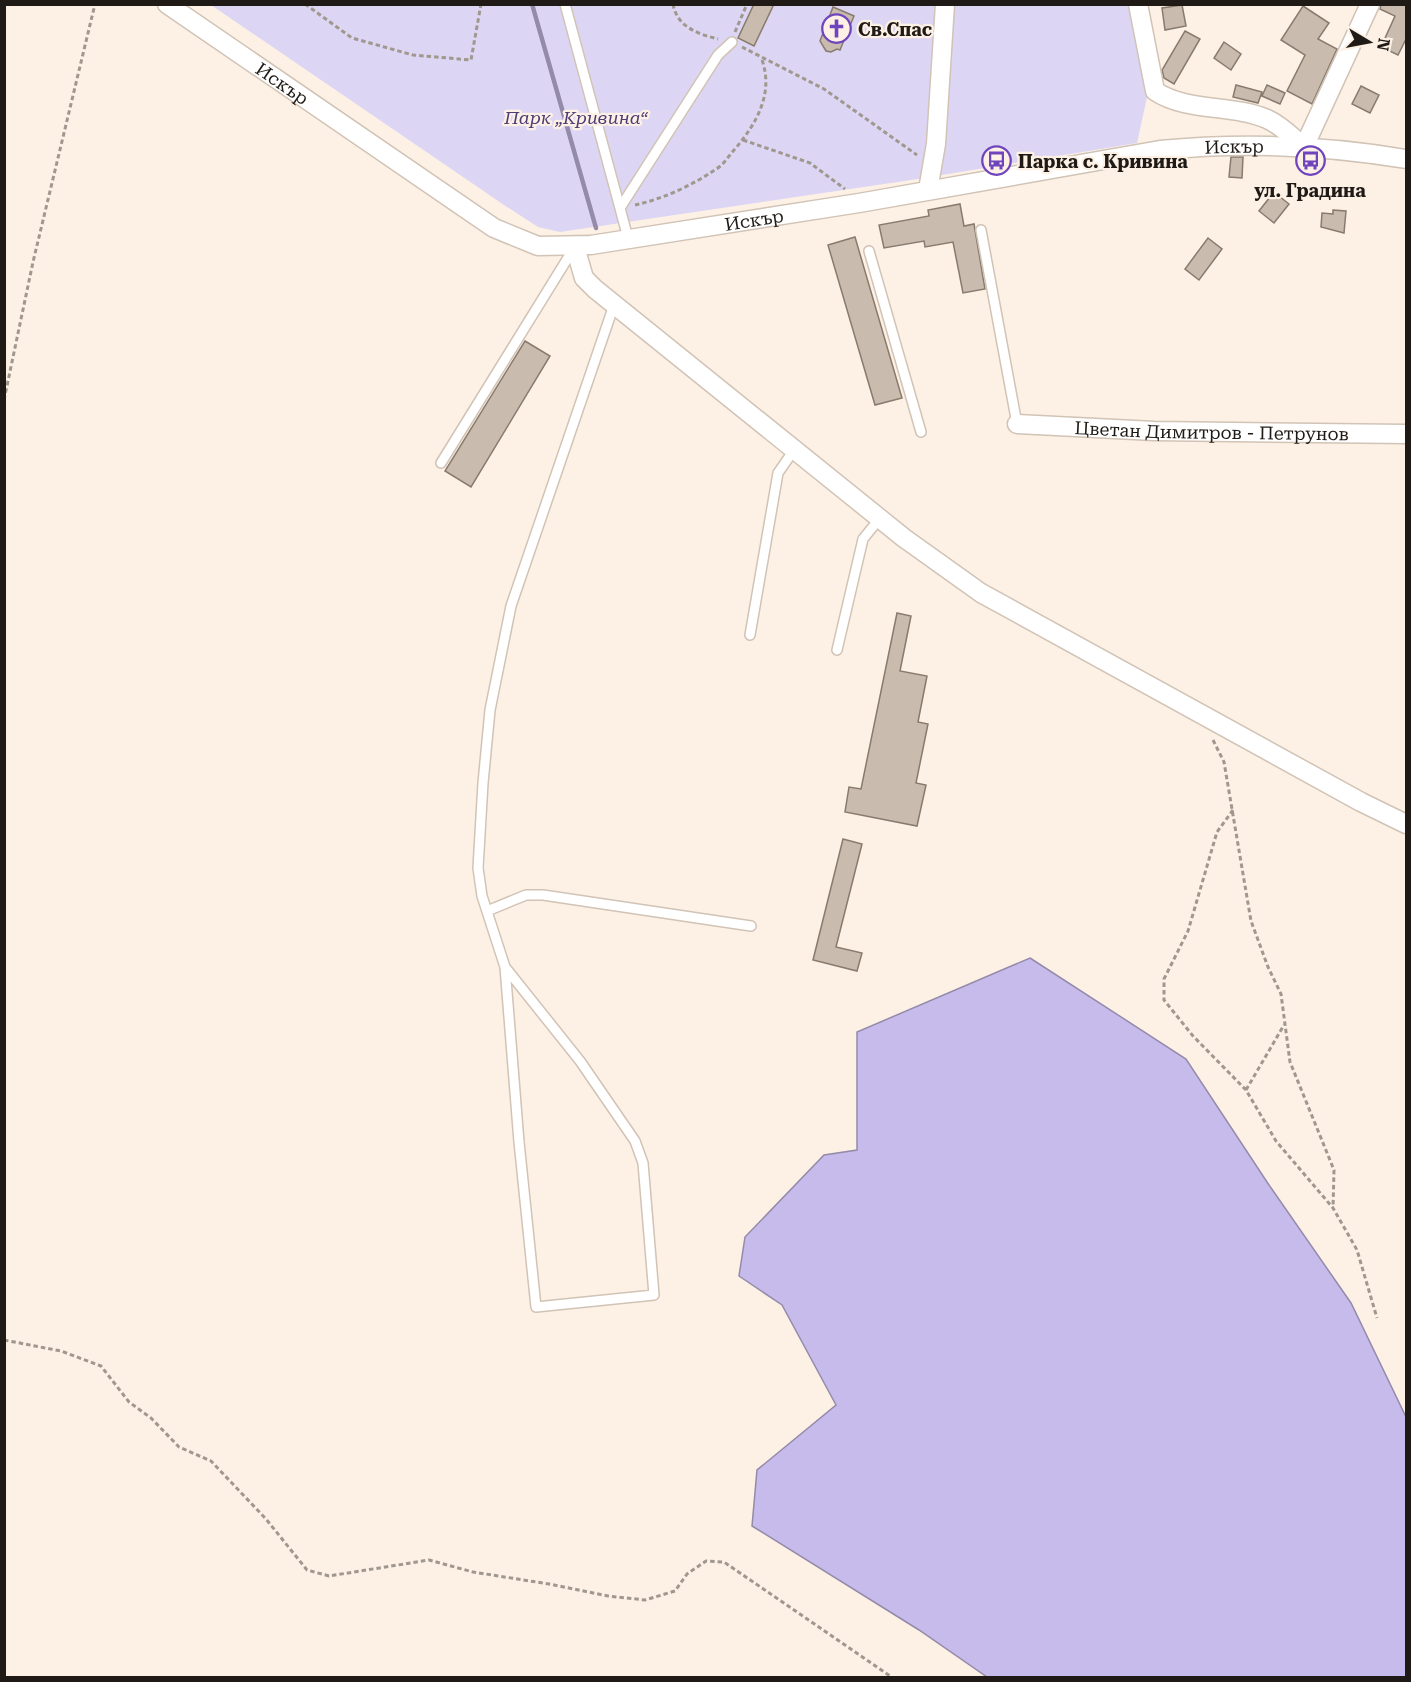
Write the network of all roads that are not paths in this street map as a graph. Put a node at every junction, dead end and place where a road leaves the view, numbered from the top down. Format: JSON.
{"nodes":[{"id":1,"x":167,"y":4,"type":"edge"},
{"id":2,"x":565,"y":4,"type":"edge"},
{"id":3,"x":945,"y":4,"type":"edge"},
{"id":4,"x":1138,"y":4,"type":"edge"},
{"id":5,"x":1370,"y":4,"type":"edge"},
{"id":6,"x":732,"y":42,"type":"road end"},
{"id":7,"x":1304,"y":147,"type":"junction"},
{"id":8,"x":1407,"y":159,"type":"edge"},
{"id":9,"x":928,"y":190,"type":"junction"},
{"id":10,"x":620,"y":208,"type":"junction"},
{"id":11,"x":981,"y":230,"type":"dead end"},
{"id":12,"x":628,"y":238,"type":"junction"},
{"id":13,"x":575,"y":247,"type":"junction"},
{"id":14,"x":869,"y":251,"type":"dead end"},
{"id":15,"x":614,"y":305,"type":"junction"},
{"id":16,"x":1017,"y":424,"type":"joint"},
{"id":17,"x":921,"y":432,"type":"dead end"},
{"id":18,"x":1407,"y":434,"type":"edge"},
{"id":19,"x":794,"y":450,"type":"junction"},
{"id":20,"x":441,"y":463,"type":"dead end"},
{"id":21,"x":880,"y":518,"type":"junction"},
{"id":22,"x":750,"y":635,"type":"dead end"},
{"id":23,"x":837,"y":650,"type":"dead end"},
{"id":24,"x":1407,"y":824,"type":"edge"},
{"id":25,"x":487,"y":911,"type":"junction"},
{"id":26,"x":751,"y":926,"type":"dead end"},
{"id":27,"x":505,"y":967,"type":"junction"}],
"edges":[{"from":1,"to":13,"type":"street","name":"Искър"},
{"from":2,"to":10,"type":"lane"},
{"from":3,"to":9,"type":"street"},
{"from":4,"to":7,"type":"street"},
{"from":5,"to":7,"type":"street"},
{"from":6,"to":10,"type":"lane"},
{"from":7,"to":8,"type":"street","name":"Искър"},
{"from":7,"to":9,"type":"street","name":"Искър"},
{"from":9,"to":12,"type":"street","name":"Искър"},
{"from":10,"to":12,"type":"lane"},
{"from":11,"to":16,"type":"lane"},
{"from":12,"to":13,"type":"street","name":"Искър"},
{"from":13,"to":15,"type":"street"},
{"from":13,"to":20,"type":"lane"},
{"from":14,"to":17,"type":"lane"},
{"from":15,"to":19,"type":"street"},
{"from":15,"to":25,"type":"lane"},
{"from":16,"to":18,"type":"street","name":"Цветан Димитров - Петрунов"},
{"from":19,"to":21,"type":"street"},
{"from":19,"to":22,"type":"lane"},
{"from":21,"to":23,"type":"lane"},
{"from":21,"to":24,"type":"street"},
{"from":25,"to":26,"type":"lane"},
{"from":25,"to":27,"type":"lane"},
{"from":27,"to":27,"type":"lane"}]}
